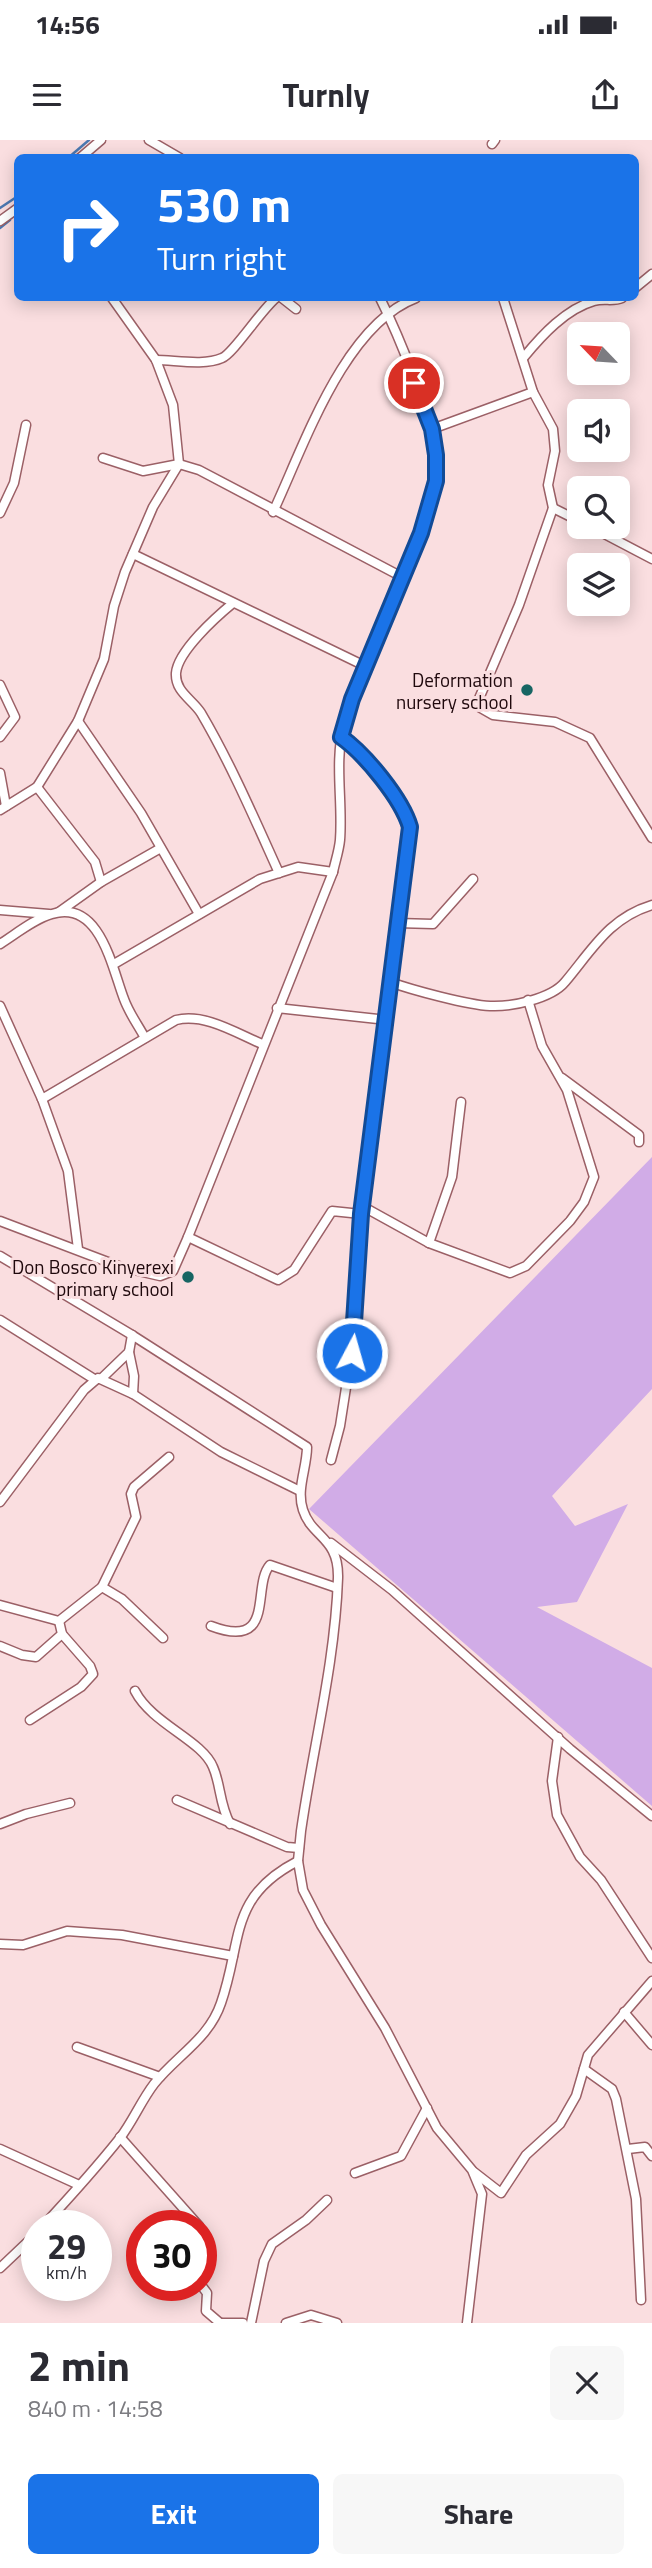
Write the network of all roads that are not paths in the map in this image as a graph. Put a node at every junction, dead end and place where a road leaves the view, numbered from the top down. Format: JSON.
{"nodes":[{"id":1,"x":101,"y":140,"type":"edge"},
{"id":2,"x":149,"y":140,"type":"edge"},
{"id":3,"x":85,"y":154,"type":"edge"},
{"id":4,"x":173,"y":154,"type":"edge"},
{"id":5,"x":114,"y":301,"type":"edge"},
{"id":6,"x":272,"y":301,"type":"edge"},
{"id":7,"x":286,"y":301,"type":"edge"},
{"id":8,"x":381,"y":301,"type":"edge"},
{"id":9,"x":410,"y":301,"type":"edge"},
{"id":10,"x":504,"y":301,"type":"edge"},
{"id":11,"x":596,"y":301,"type":"edge"},
{"id":12,"x":296,"y":309,"type":"dead end"},
{"id":13,"x":387,"y":313,"type":"junction"},
{"id":14,"x":524,"y":357,"type":"junction"},
{"id":15,"x":156,"y":360,"type":"junction"},
{"id":16,"x":533,"y":392,"type":"junction"},
{"id":17,"x":26,"y":425,"type":"dead end"},
{"id":18,"x":432,"y":429,"type":"junction"},
{"id":19,"x":103,"y":458,"type":"dead end"},
{"id":20,"x":179,"y":464,"type":"junction"},
{"id":21,"x":553,"y":508,"type":"junction"},
{"id":22,"x":273,"y":512,"type":"junction"},
{"id":23,"x":0,"y":513,"type":"edge"},
{"id":24,"x":567,"y":515,"type":"edge"},
{"id":25,"x":614,"y":539,"type":"edge"},
{"id":26,"x":133,"y":554,"type":"junction"},
{"id":27,"x":652,"y":559,"type":"edge"},
{"id":28,"x":404,"y":578,"type":"junction"},
{"id":29,"x":233,"y":603,"type":"junction"},
{"id":30,"x":367,"y":667,"type":"junction"},
{"id":31,"x":0,"y":685,"type":"edge"},
{"id":32,"x":78,"y":721,"type":"junction"},
{"id":33,"x":0,"y":737,"type":"edge"},
{"id":34,"x":341,"y":737,"type":"junction"},
{"id":35,"x":0,"y":773,"type":"edge"},
{"id":36,"x":37,"y":787,"type":"junction"},
{"id":37,"x":3,"y":808,"type":"edge"},
{"id":38,"x":652,"y":838,"type":"edge"},
{"id":39,"x":159,"y":849,"type":"junction"},
{"id":40,"x":333,"y":872,"type":"junction"},
{"id":41,"x":279,"y":873,"type":"junction"},
{"id":42,"x":473,"y":879,"type":"dead end"},
{"id":43,"x":101,"y":882,"type":"junction"},
{"id":44,"x":652,"y":905,"type":"edge"},
{"id":45,"x":0,"y":910,"type":"edge"},
{"id":46,"x":55,"y":913,"type":"junction"},
{"id":47,"x":199,"y":914,"type":"junction"},
{"id":48,"x":397,"y":923,"type":"junction"},
{"id":49,"x":0,"y":944,"type":"edge"},
{"id":50,"x":114,"y":964,"type":"junction"},
{"id":51,"x":390,"y":982,"type":"junction"},
{"id":52,"x":528,"y":1000,"type":"junction"},
{"id":53,"x":0,"y":1006,"type":"edge"},
{"id":54,"x":277,"y":1008,"type":"junction"},
{"id":55,"x":387,"y":1020,"type":"junction"},
{"id":56,"x":145,"y":1038,"type":"junction"},
{"id":57,"x":262,"y":1044,"type":"junction"},
{"id":58,"x":562,"y":1077,"type":"junction"},
{"id":59,"x":42,"y":1099,"type":"junction"},
{"id":60,"x":461,"y":1102,"type":"dead end"},
{"id":61,"x":639,"y":1142,"type":"dead end"},
{"id":62,"x":362,"y":1210,"type":"junction"},
{"id":63,"x":0,"y":1220,"type":"edge"},
{"id":64,"x":188,"y":1237,"type":"junction"},
{"id":65,"x":429,"y":1243,"type":"junction"},
{"id":66,"x":78,"y":1249,"type":"junction"},
{"id":67,"x":0,"y":1256,"type":"edge"},
{"id":68,"x":0,"y":1320,"type":"edge"},
{"id":69,"x":132,"y":1335,"type":"junction"},
{"id":70,"x":129,"y":1352,"type":"junction"},
{"id":71,"x":98,"y":1379,"type":"junction"},
{"id":72,"x":133,"y":1394,"type":"junction"},
{"id":73,"x":169,"y":1457,"type":"dead end"},
{"id":74,"x":331,"y":1460,"type":"dead end"},
{"id":75,"x":300,"y":1491,"type":"junction"},
{"id":76,"x":1,"y":1500,"type":"edge"},
{"id":77,"x":329,"y":1541,"type":"junction"},
{"id":78,"x":102,"y":1587,"type":"junction"},
{"id":79,"x":337,"y":1588,"type":"junction"},
{"id":80,"x":0,"y":1605,"type":"edge"},
{"id":81,"x":58,"y":1621,"type":"junction"},
{"id":82,"x":211,"y":1626,"type":"dead end"},
{"id":83,"x":62,"y":1634,"type":"junction"},
{"id":84,"x":163,"y":1638,"type":"dead end"},
{"id":85,"x":0,"y":1646,"type":"edge"},
{"id":86,"x":135,"y":1691,"type":"dead end"},
{"id":87,"x":30,"y":1720,"type":"dead end"},
{"id":88,"x":558,"y":1737,"type":"junction"},
{"id":89,"x":177,"y":1800,"type":"dead end"},
{"id":90,"x":70,"y":1803,"type":"dead end"},
{"id":91,"x":652,"y":1816,"type":"edge"},
{"id":92,"x":0,"y":1824,"type":"edge"},
{"id":93,"x":230,"y":1824,"type":"junction"},
{"id":94,"x":299,"y":1848,"type":"junction"},
{"id":95,"x":298,"y":1861,"type":"junction"},
{"id":96,"x":0,"y":1944,"type":"edge"},
{"id":97,"x":233,"y":1956,"type":"junction"},
{"id":98,"x":652,"y":1958,"type":"edge"},
{"id":99,"x":652,"y":1981,"type":"edge"},
{"id":100,"x":649,"y":1992,"type":"edge"},
{"id":101,"x":624,"y":2011,"type":"junction"},
{"id":102,"x":652,"y":2045,"type":"edge"},
{"id":103,"x":77,"y":2048,"type":"dead end"},
{"id":104,"x":584,"y":2069,"type":"junction"},
{"id":105,"x":160,"y":2077,"type":"junction"},
{"id":106,"x":427,"y":2108,"type":"junction"},
{"id":107,"x":120,"y":2137,"type":"junction"},
{"id":108,"x":0,"y":2148,"type":"edge"},
{"id":109,"x":628,"y":2149,"type":"junction"},
{"id":110,"x":652,"y":2156,"type":"edge"},
{"id":111,"x":472,"y":2170,"type":"junction"},
{"id":112,"x":355,"y":2173,"type":"dead end"},
{"id":113,"x":79,"y":2185,"type":"junction"},
{"id":114,"x":327,"y":2200,"type":"dead end"},
{"id":115,"x":57,"y":2210,"type":"edge"},
{"id":116,"x":185,"y":2210,"type":"edge"},
{"id":117,"x":21,"y":2248,"type":"edge"},
{"id":118,"x":0,"y":2268,"type":"edge"},
{"id":119,"x":641,"y":2300,"type":"dead end"},
{"id":120,"x":207,"y":2301,"type":"edge"},
{"id":121,"x":220,"y":2323,"type":"edge"},
{"id":122,"x":243,"y":2323,"type":"edge"},
{"id":123,"x":251,"y":2323,"type":"edge"},
{"id":124,"x":286,"y":2323,"type":"edge"},
{"id":125,"x":337,"y":2323,"type":"edge"},
{"id":126,"x":467,"y":2323,"type":"edge"}],
"edges":[{"from":1,"to":3,"type":"street"},
{"from":2,"to":4,"type":"street"},
{"from":5,"to":15,"type":"street"},
{"from":6,"to":15,"type":"street"},
{"from":7,"to":12,"type":"street"},
{"from":8,"to":13,"type":"street"},
{"from":9,"to":13,"type":"street"},
{"from":10,"to":14,"type":"street"},
{"from":11,"to":14,"type":"street"},
{"from":13,"to":18,"type":"street"},
{"from":13,"to":22,"type":"street"},
{"from":14,"to":16,"type":"street"},
{"from":15,"to":20,"type":"street"},
{"from":16,"to":18,"type":"street"},
{"from":16,"to":21,"type":"street"},
{"from":17,"to":23,"type":"street"},
{"from":18,"to":28,"type":"street"},
{"from":19,"to":20,"type":"street"},
{"from":20,"to":22,"type":"street"},
{"from":20,"to":26,"type":"street"},
{"from":21,"to":24,"type":"street"},
{"from":21,"to":38,"type":"street"},
{"from":22,"to":28,"type":"street"},
{"from":25,"to":27,"type":"street"},
{"from":26,"to":29,"type":"street"},
{"from":26,"to":32,"type":"street"},
{"from":28,"to":30,"type":"street"},
{"from":29,"to":30,"type":"street"},
{"from":29,"to":41,"type":"street"},
{"from":30,"to":34,"type":"street"},
{"from":31,"to":33,"type":"street"},
{"from":32,"to":36,"type":"street"},
{"from":32,"to":39,"type":"street"},
{"from":34,"to":40,"type":"street"},
{"from":34,"to":48,"type":"street"},
{"from":35,"to":37,"type":"street"},
{"from":36,"to":37,"type":"street"},
{"from":36,"to":43,"type":"street"},
{"from":39,"to":43,"type":"street"},
{"from":39,"to":47,"type":"street"},
{"from":40,"to":41,"type":"street"},
{"from":40,"to":54,"type":"street"},
{"from":41,"to":47,"type":"street"},
{"from":42,"to":48,"type":"street"},
{"from":43,"to":46,"type":"street"},
{"from":44,"to":52,"type":"street"},
{"from":45,"to":46,"type":"street"},
{"from":46,"to":49,"type":"street"},
{"from":46,"to":50,"type":"street"},
{"from":47,"to":50,"type":"street"},
{"from":48,"to":51,"type":"street"},
{"from":50,"to":56,"type":"street"},
{"from":51,"to":52,"type":"street"},
{"from":51,"to":55,"type":"street"},
{"from":52,"to":58,"type":"street"},
{"from":53,"to":59,"type":"street"},
{"from":54,"to":55,"type":"street"},
{"from":54,"to":57,"type":"street"},
{"from":55,"to":62,"type":"street"},
{"from":56,"to":57,"type":"street"},
{"from":56,"to":59,"type":"street"},
{"from":57,"to":64,"type":"street"},
{"from":58,"to":61,"type":"street"},
{"from":58,"to":65,"type":"street"},
{"from":59,"to":66,"type":"street"},
{"from":60,"to":65,"type":"street"},
{"from":62,"to":64,"type":"street"},
{"from":62,"to":65,"type":"street"},
{"from":62,"to":74,"type":"street"},
{"from":63,"to":66,"type":"street"},
{"from":64,"to":66,"type":"street"},
{"from":67,"to":69,"type":"street"},
{"from":68,"to":71,"type":"street"},
{"from":69,"to":70,"type":"street"},
{"from":69,"to":75,"type":"street"},
{"from":70,"to":71,"type":"street"},
{"from":70,"to":72,"type":"street"},
{"from":71,"to":72,"type":"street"},
{"from":71,"to":76,"type":"street"},
{"from":72,"to":75,"type":"street"},
{"from":73,"to":78,"type":"street"},
{"from":75,"to":77,"type":"street"},
{"from":77,"to":79,"type":"street"},
{"from":77,"to":88,"type":"street"},
{"from":78,"to":81,"type":"street"},
{"from":78,"to":84,"type":"street"},
{"from":79,"to":82,"type":"street"},
{"from":79,"to":94,"type":"street"},
{"from":80,"to":81,"type":"street"},
{"from":81,"to":83,"type":"street"},
{"from":83,"to":85,"type":"street"},
{"from":83,"to":87,"type":"street"},
{"from":86,"to":93,"type":"street"},
{"from":88,"to":91,"type":"street"},
{"from":88,"to":98,"type":"street"},
{"from":89,"to":93,"type":"street"},
{"from":90,"to":92,"type":"street"},
{"from":93,"to":94,"type":"street"},
{"from":94,"to":95,"type":"street"},
{"from":95,"to":97,"type":"street"},
{"from":95,"to":106,"type":"street"},
{"from":96,"to":97,"type":"street"},
{"from":97,"to":105,"type":"street"},
{"from":99,"to":100,"type":"street"},
{"from":100,"to":101,"type":"street"},
{"from":101,"to":102,"type":"street"},
{"from":101,"to":104,"type":"street"},
{"from":103,"to":105,"type":"street"},
{"from":104,"to":109,"type":"street"},
{"from":104,"to":111,"type":"street"},
{"from":105,"to":107,"type":"street"},
{"from":106,"to":111,"type":"street"},
{"from":106,"to":112,"type":"street"},
{"from":107,"to":113,"type":"street"},
{"from":107,"to":116,"type":"street"},
{"from":108,"to":113,"type":"street"},
{"from":109,"to":110,"type":"street"},
{"from":109,"to":119,"type":"street"},
{"from":111,"to":126,"type":"street"},
{"from":113,"to":115,"type":"street"},
{"from":114,"to":123,"type":"street"},
{"from":117,"to":118,"type":"street"},
{"from":120,"to":121,"type":"street"},
{"from":121,"to":122,"type":"street"},
{"from":124,"to":125,"type":"street"}]}
